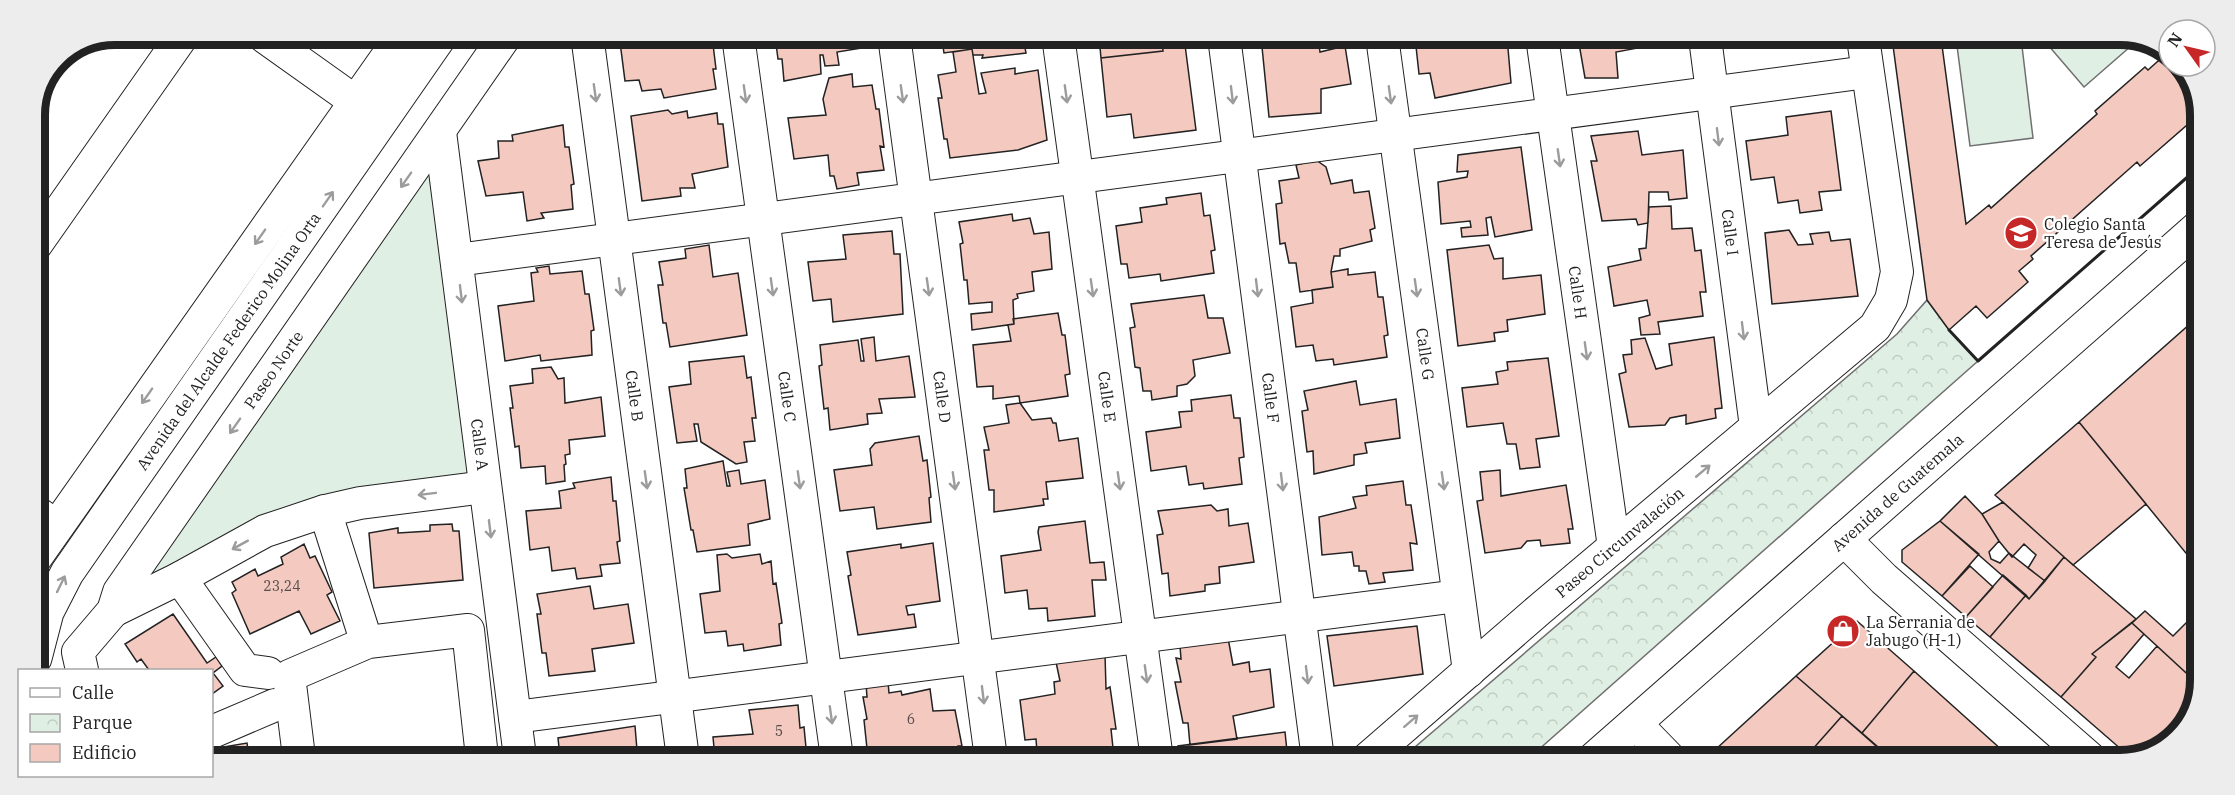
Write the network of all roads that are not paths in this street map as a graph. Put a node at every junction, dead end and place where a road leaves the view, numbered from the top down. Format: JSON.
{"nodes":[{"id":1,"x":176,"y":45,"type":"edge"},
{"id":2,"x":276,"y":45,"type":"edge"},
{"id":3,"x":396,"y":45,"type":"edge"},
{"id":4,"x":434,"y":45,"type":"edge"},
{"id":5,"x":499,"y":45,"type":"edge"},
{"id":6,"x":588,"y":45,"type":"edge"},
{"id":7,"x":739,"y":45,"type":"edge"},
{"id":8,"x":895,"y":45,"type":"edge"},
{"id":9,"x":1059,"y":45,"type":"edge"},
{"id":10,"x":1225,"y":45,"type":"edge"},
{"id":11,"x":1383,"y":45,"type":"edge"},
{"id":12,"x":1543,"y":45,"type":"edge"},
{"id":13,"x":1706,"y":45,"type":"edge"},
{"id":14,"x":1861,"y":45,"type":"edge"},
{"id":15,"x":1855,"y":73,"type":"junction"},
{"id":16,"x":1712,"y":93,"type":"junction"},
{"id":17,"x":356,"y":102,"type":"junction"},
{"id":18,"x":1552,"y":114,"type":"junction"},
{"id":19,"x":440,"y":132,"type":"junction"},
{"id":20,"x":1395,"y":135,"type":"junction"},
{"id":21,"x":1240,"y":156,"type":"junction"},
{"id":22,"x":1077,"y":177,"type":"junction"},
{"id":23,"x":916,"y":199,"type":"junction"},
{"id":24,"x":763,"y":219,"type":"junction"},
{"id":25,"x":45,"y":232,"type":"edge"},
{"id":26,"x":2190,"y":234,"type":"edge"},
{"id":27,"x":614,"y":239,"type":"junction"},
{"id":28,"x":457,"y":260,"type":"junction"},
{"id":29,"x":1756,"y":427,"type":"junction"},
{"id":30,"x":485,"y":487,"type":"junction"},
{"id":31,"x":325,"y":511,"type":"junction"},
{"id":32,"x":45,"y":518,"type":"edge"},
{"id":33,"x":1844,"y":539,"type":"junction"},
{"id":34,"x":1614,"y":548,"type":"junction"},
{"id":35,"x":180,"y":578,"type":"junction"},
{"id":36,"x":1458,"y":596,"type":"junction"},
{"id":37,"x":113,"y":611,"type":"junction"},
{"id":38,"x":469,"y":614,"type":"dead end"},
{"id":39,"x":1299,"y":616,"type":"junction"},
{"id":40,"x":45,"y":620,"type":"edge"},
{"id":41,"x":364,"y":634,"type":"junction"},
{"id":42,"x":1141,"y":636,"type":"junction"},
{"id":43,"x":978,"y":658,"type":"junction"},
{"id":44,"x":82,"y":669,"type":"edge"},
{"id":45,"x":1468,"y":671,"type":"junction"},
{"id":46,"x":268,"y":673,"type":"junction"},
{"id":47,"x":826,"y":677,"type":"junction"},
{"id":48,"x":675,"y":696,"type":"junction"},
{"id":49,"x":275,"y":705,"type":"junction"},
{"id":50,"x":515,"y":717,"type":"junction"},
{"id":51,"x":1635,"y":723,"type":"junction"},
{"id":52,"x":213,"y":732,"type":"edge"},
{"id":53,"x":285,"y":750,"type":"edge"},
{"id":54,"x":298,"y":750,"type":"edge"},
{"id":55,"x":481,"y":750,"type":"edge"},
{"id":56,"x":519,"y":750,"type":"edge"},
{"id":57,"x":682,"y":750,"type":"edge"},
{"id":58,"x":836,"y":750,"type":"edge"},
{"id":59,"x":990,"y":750,"type":"edge"},
{"id":60,"x":1156,"y":750,"type":"edge"},
{"id":61,"x":1317,"y":750,"type":"edge"},
{"id":62,"x":1377,"y":750,"type":"edge"},
{"id":63,"x":1604,"y":750,"type":"edge"},
{"id":64,"x":1661,"y":750,"type":"edge"},
{"id":65,"x":2080,"y":750,"type":"edge"}],
"edges":[{"from":1,"to":25,"type":"street"},
{"from":2,"to":17,"type":"street"},
{"from":3,"to":17,"type":"main road","name":"Avenida del Alcalde Federico Molina Orta"},
{"from":40,"to":4,"type":"main road","name":"Avenida del Alcalde Federico Molina Orta","one_way":true},
{"from":5,"to":19,"type":"street"},
{"from":6,"to":27,"type":"street","name":"Calle B","one_way":true},
{"from":7,"to":24,"type":"street","name":"Calle C","one_way":true},
{"from":8,"to":23,"type":"street","name":"Calle D","one_way":true},
{"from":9,"to":22,"type":"street","name":"Calle E","one_way":true},
{"from":10,"to":21,"type":"street","name":"Calle F","one_way":true},
{"from":11,"to":20,"type":"street","name":"Calle G","one_way":true},
{"from":12,"to":18,"type":"street","name":"Calle H"},
{"from":13,"to":16,"type":"street","name":"Calle I"},
{"from":14,"to":15,"type":"street"},
{"from":15,"to":16,"type":"street"},
{"from":15,"to":29,"type":"street","name":"Paseo Circunvalación"},
{"from":16,"to":18,"type":"street"},
{"from":16,"to":29,"type":"street","name":"Calle I","one_way":true},
{"from":17,"to":32,"type":"main road","name":"Avenida del Alcalde Federico Molina Orta","one_way":true},
{"from":18,"to":20,"type":"street"},
{"from":18,"to":34,"type":"street","name":"Calle H","one_way":true},
{"from":19,"to":28,"type":"street","name":"Calle A"},
{"from":19,"to":37,"type":"street","name":"Paseo Norte","one_way":true},
{"from":20,"to":21,"type":"street"},
{"from":20,"to":36,"type":"street","name":"Calle G","one_way":true},
{"from":21,"to":22,"type":"street"},
{"from":21,"to":39,"type":"street","name":"Calle F","one_way":true},
{"from":22,"to":23,"type":"street"},
{"from":22,"to":42,"type":"street","name":"Calle E","one_way":true},
{"from":23,"to":24,"type":"street"},
{"from":23,"to":43,"type":"street","name":"Calle D","one_way":true},
{"from":24,"to":27,"type":"street"},
{"from":24,"to":47,"type":"street","name":"Calle C","one_way":true},
{"from":26,"to":33,"type":"main road","name":"Avenida de Guatemala"},
{"from":27,"to":28,"type":"street"},
{"from":27,"to":48,"type":"street","name":"Calle B","one_way":true},
{"from":28,"to":30,"type":"street","name":"Calle A","one_way":true},
{"from":34,"to":29,"type":"street","name":"Paseo Circunvalación","one_way":true},
{"from":30,"to":31,"type":"street","name":"Paseo Norte","one_way":true},
{"from":30,"to":50,"type":"street","name":"Calle A","one_way":true},
{"from":31,"to":35,"type":"street","name":"Paseo Norte","one_way":true},
{"from":31,"to":41,"type":"street"},
{"from":33,"to":51,"type":"main road","name":"Avenida de Guatemala"},
{"from":33,"to":65,"type":"main road"},
{"from":34,"to":45,"type":"street","name":"Paseo Circunvalación"},
{"from":35,"to":37,"type":"street","name":"Paseo Norte"},
{"from":35,"to":46,"type":"street"},
{"from":36,"to":39,"type":"street"},
{"from":36,"to":45,"type":"street","name":"Calle G"},
{"from":37,"to":44,"type":"street","name":"Paseo Norte"},
{"from":38,"to":41,"type":"street"},
{"from":39,"to":42,"type":"street"},
{"from":39,"to":61,"type":"street","name":"Calle F","one_way":true},
{"from":41,"to":46,"type":"street"},
{"from":42,"to":43,"type":"street"},
{"from":42,"to":60,"type":"street","name":"Calle E","one_way":true},
{"from":43,"to":47,"type":"street"},
{"from":43,"to":59,"type":"street","name":"Calle D","one_way":true},
{"from":62,"to":45,"type":"street","name":"Paseo Circunvalación","one_way":true},
{"from":46,"to":49,"type":"street"},
{"from":47,"to":48,"type":"street"},
{"from":47,"to":58,"type":"street","name":"Calle C","one_way":true},
{"from":48,"to":50,"type":"street"},
{"from":48,"to":57,"type":"street","name":"Calle B"},
{"from":49,"to":52,"type":"street"},
{"from":49,"to":53,"type":"street"},
{"from":50,"to":56,"type":"street","name":"Calle A"},
{"from":51,"to":63,"type":"main road","name":"Avenida de Guatemala"},
{"from":51,"to":64,"type":"street"},
{"from":54,"to":55,"type":"street"}]}
